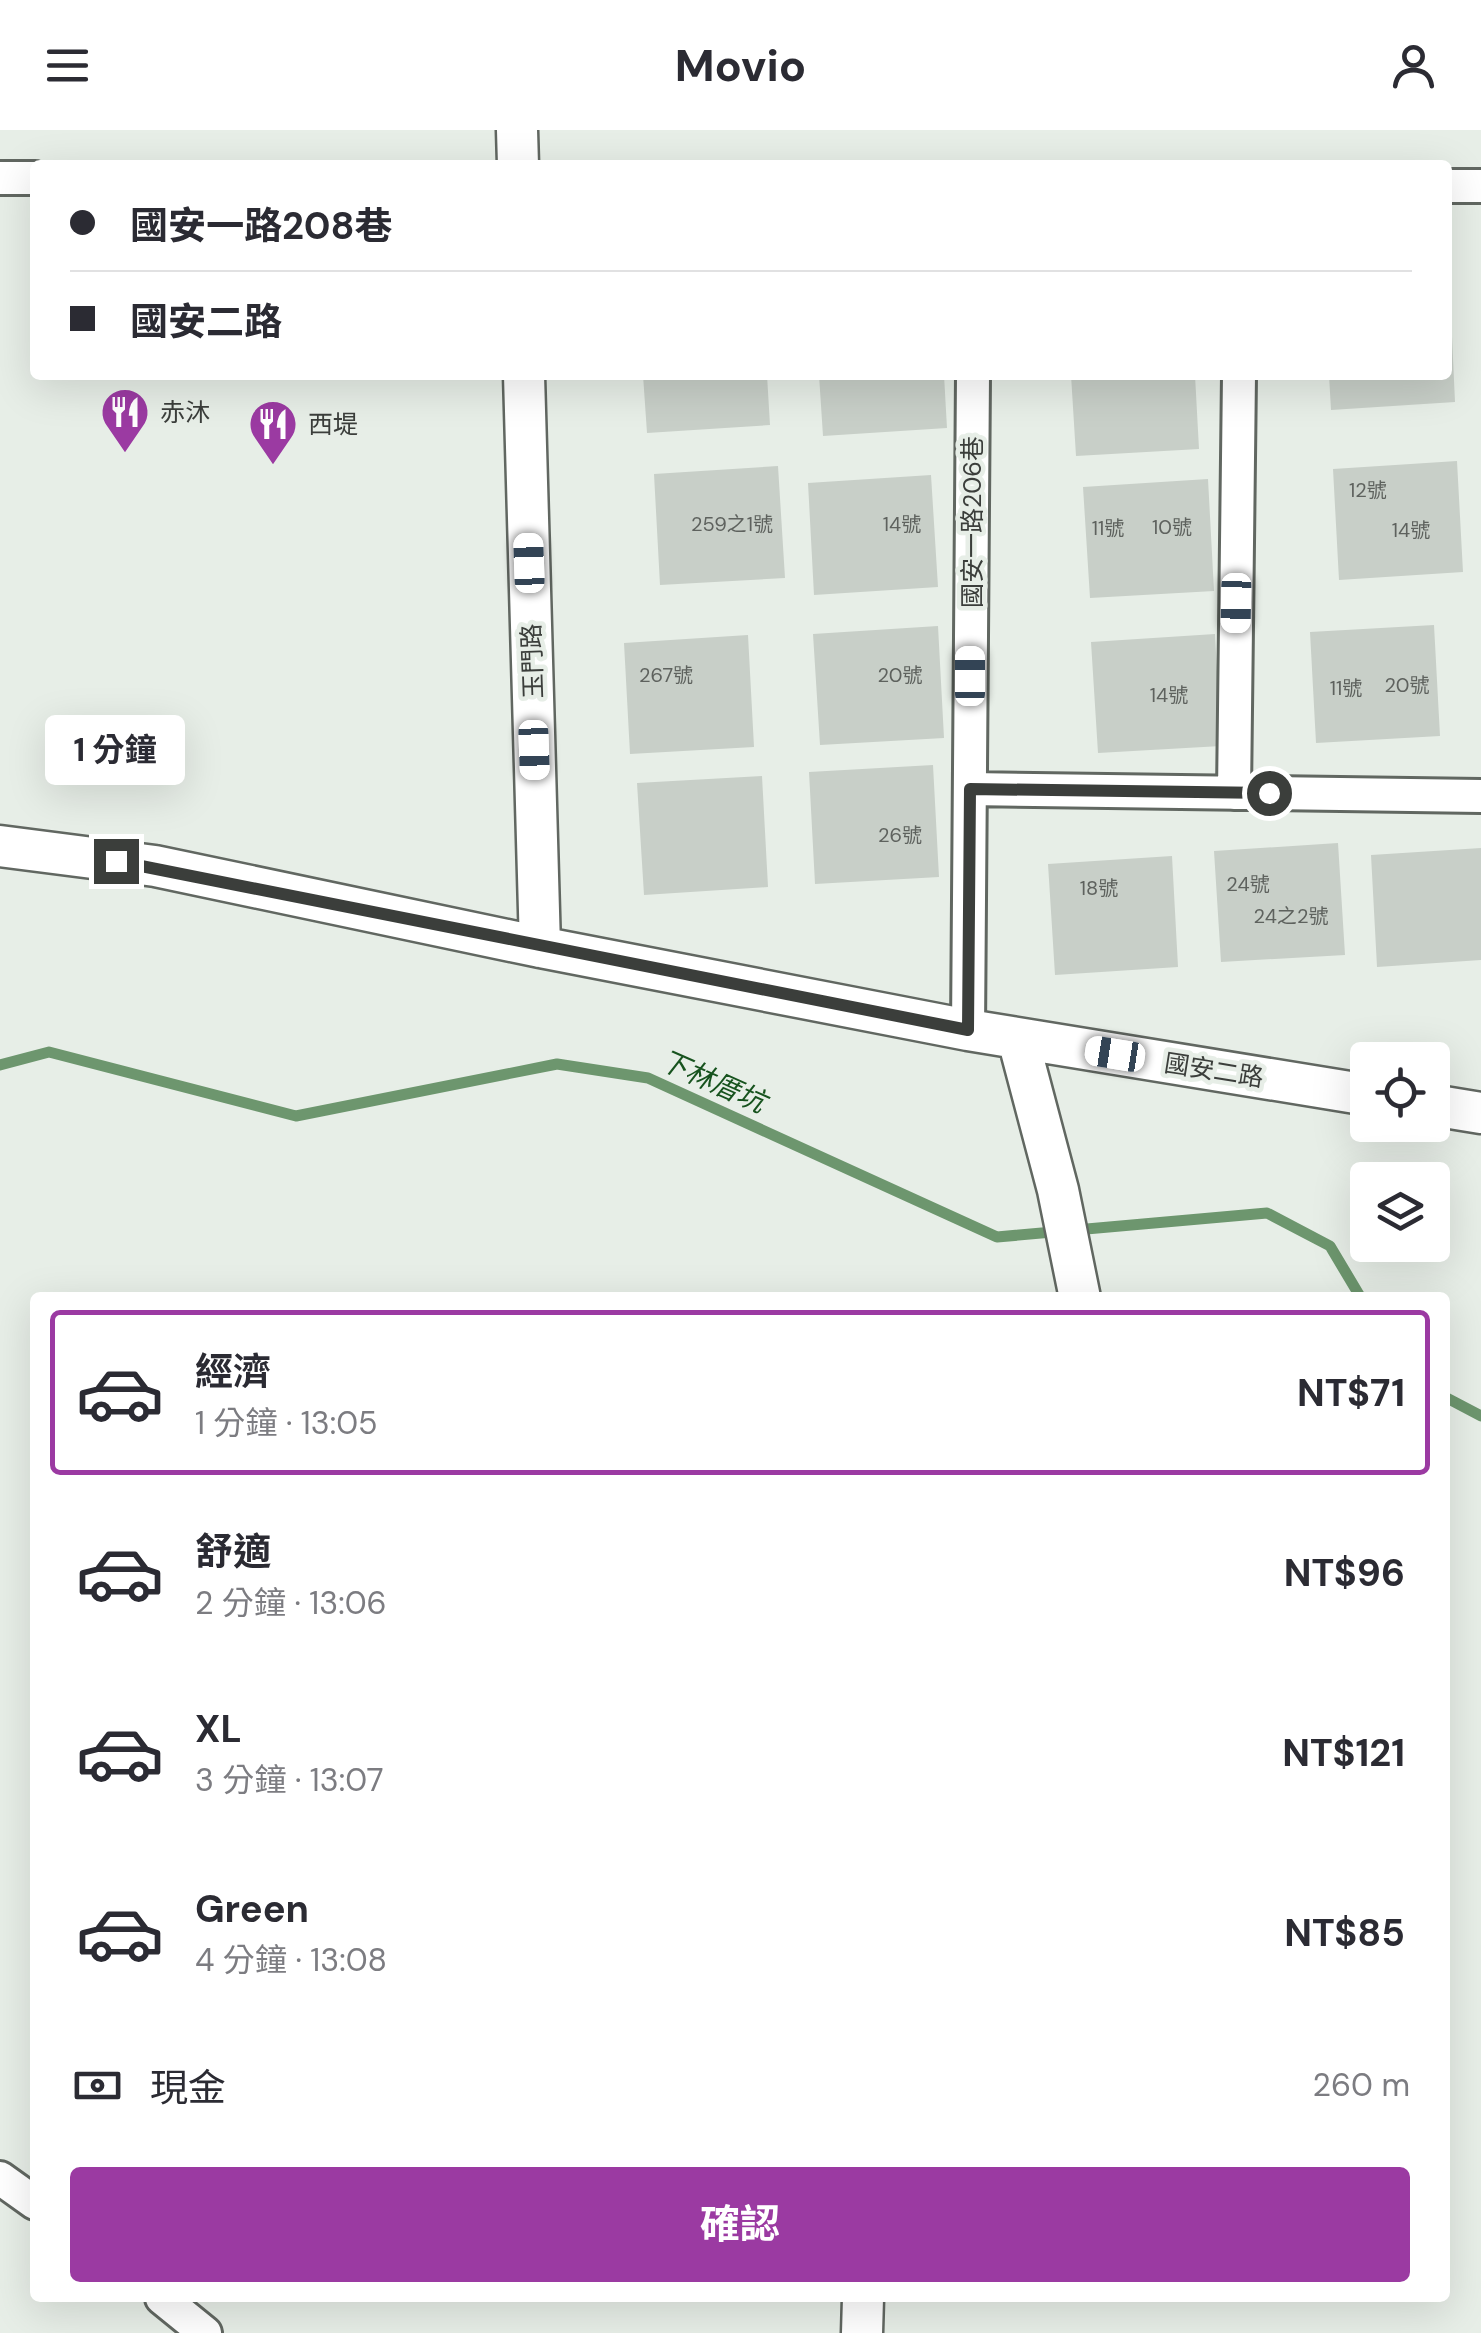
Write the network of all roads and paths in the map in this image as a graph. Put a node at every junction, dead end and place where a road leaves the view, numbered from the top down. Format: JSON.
{"nodes":[{"id":1,"x":517,"y":130,"type":"edge"},
{"id":2,"x":518,"y":160,"type":"edge"},
{"id":3,"x":0,"y":178,"type":"edge"},
{"id":4,"x":30,"y":178,"type":"edge"},
{"id":5,"x":1452,"y":186,"type":"edge"},
{"id":6,"x":1481,"y":186,"type":"edge"},
{"id":7,"x":524,"y":380,"type":"edge"},
{"id":8,"x":972,"y":380,"type":"edge"},
{"id":9,"x":1239,"y":380,"type":"edge"},
{"id":10,"x":970,"y":789,"type":"junction"},
{"id":11,"x":1234,"y":793,"type":"junction"},
{"id":12,"x":1481,"y":796,"type":"edge"},
{"id":13,"x":0,"y":846,"type":"edge"},
{"id":14,"x":540,"y":947,"type":"junction"},
{"id":15,"x":968,"y":1030,"type":"junction"},
{"id":16,"x":1018,"y":1039,"type":"junction"},
{"id":17,"x":1350,"y":1092,"type":"edge"},
{"id":18,"x":1450,"y":1109,"type":"edge"},
{"id":19,"x":1481,"y":1113,"type":"edge"},
{"id":20,"x":1079,"y":1292,"type":"edge"},
{"id":21,"x":0,"y":2178,"type":"edge"},
{"id":22,"x":30,"y":2199,"type":"edge"},
{"id":23,"x":167,"y":2302,"type":"edge"},
{"id":24,"x":863,"y":2302,"type":"edge"},
{"id":25,"x":205,"y":2333,"type":"edge"},
{"id":26,"x":862,"y":2333,"type":"edge"}],
"edges":[{"from":1,"to":2,"type":"street"},
{"from":3,"to":4,"type":"street"},
{"from":5,"to":6,"type":"street"},
{"from":7,"to":14,"type":"street","name":"玉門路"},
{"from":8,"to":10,"type":"street","name":"國安一路206巷"},
{"from":9,"to":11,"type":"street"},
{"from":10,"to":11,"type":"street"},
{"from":10,"to":15,"type":"street","name":"國安一路206巷"},
{"from":11,"to":12,"type":"street"},
{"from":13,"to":14,"type":"street","name":"國安二路"},
{"from":14,"to":15,"type":"street","name":"國安二路"},
{"from":15,"to":16,"type":"street","name":"國安二路"},
{"from":16,"to":17,"type":"street","name":"國安二路"},
{"from":16,"to":20,"type":"street"},
{"from":18,"to":19,"type":"street"},
{"from":21,"to":22,"type":"street"},
{"from":23,"to":25,"type":"street"},
{"from":24,"to":26,"type":"street"}]}
